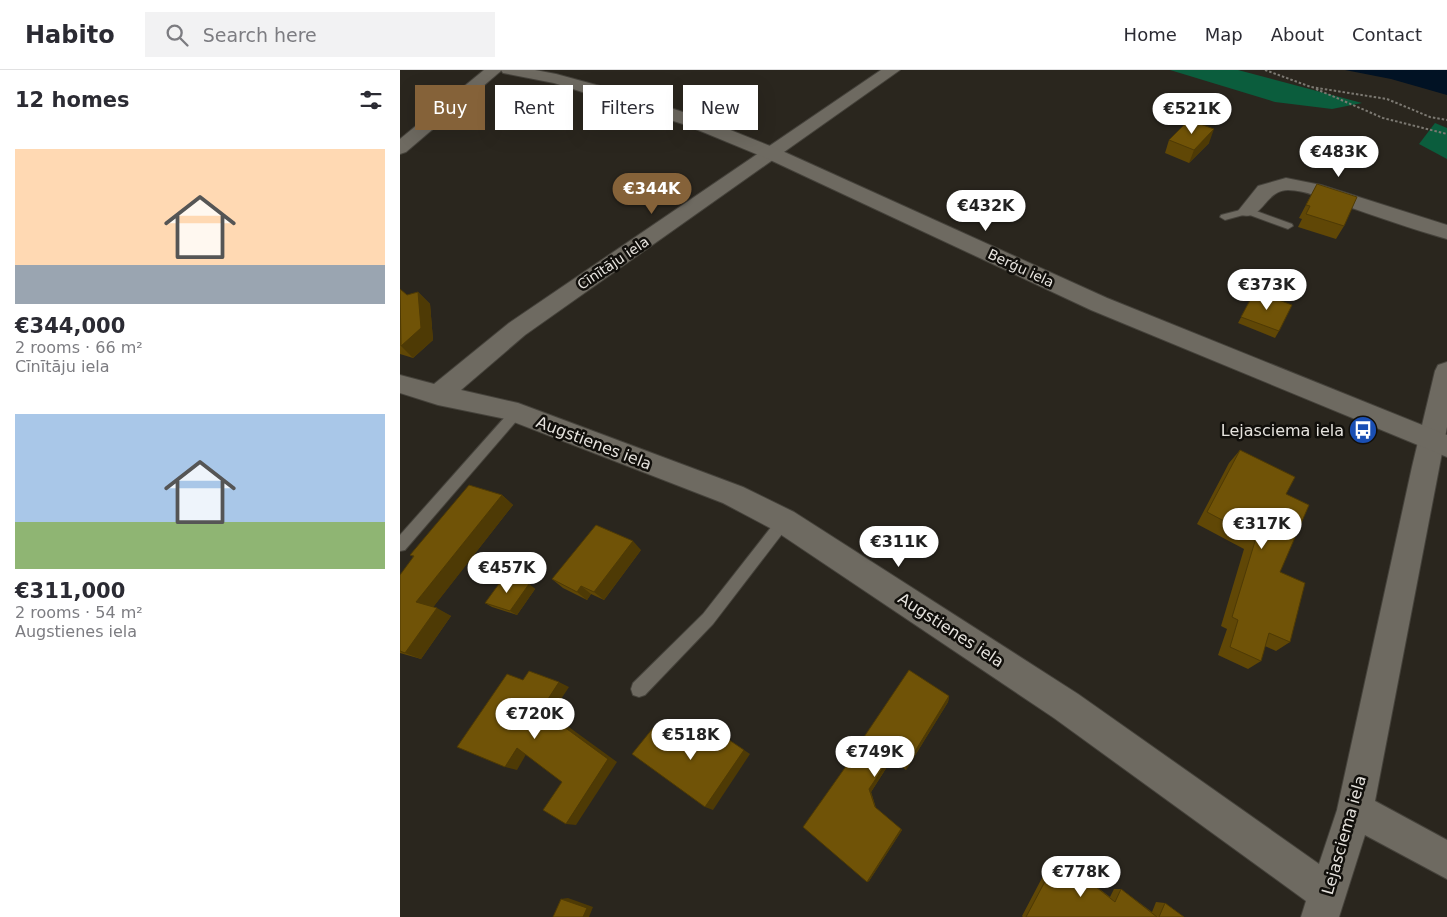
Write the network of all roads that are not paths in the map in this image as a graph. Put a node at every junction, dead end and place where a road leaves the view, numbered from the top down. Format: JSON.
{"nodes":[{"id":1,"x":494,"y":70,"type":"edge"},
{"id":2,"x":508,"y":70,"type":"edge"},
{"id":3,"x":892,"y":70,"type":"edge"},
{"id":4,"x":400,"y":148,"type":"edge"},
{"id":5,"x":773,"y":154,"type":"junction"},
{"id":6,"x":1248,"y":211,"type":"junction"},
{"id":7,"x":1225,"y":217,"type":"dead end"},
{"id":8,"x":1288,"y":226,"type":"dead end"},
{"id":9,"x":1447,"y":232,"type":"edge"},
{"id":10,"x":1447,"y":371,"type":"edge"},
{"id":11,"x":400,"y":384,"type":"edge"},
{"id":12,"x":438,"y":395,"type":"junction"},
{"id":13,"x":516,"y":414,"type":"junction"},
{"id":14,"x":1439,"y":443,"type":"edge"},
{"id":15,"x":784,"y":521,"type":"junction"},
{"id":16,"x":400,"y":545,"type":"edge"},
{"id":17,"x":640,"y":689,"type":"dead end"},
{"id":18,"x":1355,"y":810,"type":"junction"},
{"id":19,"x":1447,"y":860,"type":"edge"},
{"id":20,"x":1324,"y":905,"type":"edge"}],
"edges":[{"from":1,"to":4,"type":"street"},
{"from":2,"to":5,"type":"street","name":"Berģu iela"},
{"from":3,"to":5,"type":"street","name":"Cīnītāju iela"},
{"from":5,"to":12,"type":"street","name":"Cīnītāju iela"},
{"from":5,"to":14,"type":"street","name":"Berģu iela"},
{"from":6,"to":7,"type":"lane"},
{"from":6,"to":8,"type":"lane"},
{"from":6,"to":9,"type":"street"},
{"from":10,"to":14,"type":"street","name":"Lejasciema iela"},
{"from":11,"to":12,"type":"street","name":"Augstienes iela"},
{"from":12,"to":13,"type":"street","name":"Augstienes iela"},
{"from":13,"to":15,"type":"street","name":"Augstienes iela"},
{"from":13,"to":16,"type":"lane"},
{"from":14,"to":18,"type":"street","name":"Lejasciema iela"},
{"from":15,"to":17,"type":"lane"},
{"from":15,"to":20,"type":"street","name":"Augstienes iela"},
{"from":18,"to":19,"type":"street"},
{"from":18,"to":20,"type":"street","name":"Lejasciema iela"}]}
